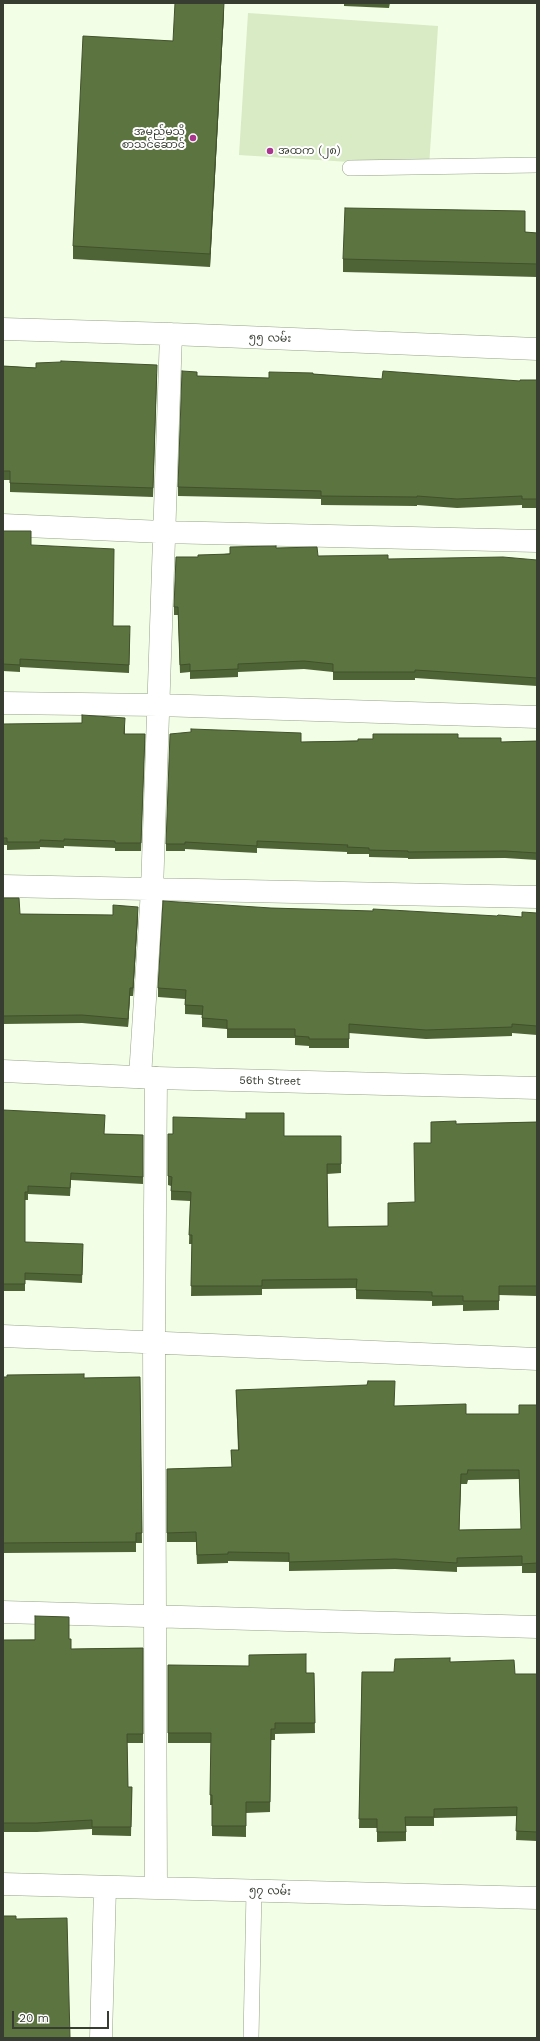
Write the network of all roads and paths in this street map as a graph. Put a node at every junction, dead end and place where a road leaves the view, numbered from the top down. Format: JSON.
{"nodes":[{"id":1,"x":537,"y":165,"type":"edge"},
{"id":2,"x":350,"y":168,"type":"dead end"},
{"id":3,"x":3,"y":329,"type":"edge"},
{"id":4,"x":171,"y":334,"type":"junction"},
{"id":5,"x":537,"y":349,"type":"edge"},
{"id":6,"x":3,"y":525,"type":"edge"},
{"id":7,"x":163,"y":532,"type":"junction"},
{"id":8,"x":537,"y":541,"type":"edge"},
{"id":9,"x":3,"y":703,"type":"edge"},
{"id":10,"x":158,"y":705,"type":"junction"},
{"id":11,"x":537,"y":717,"type":"edge"},
{"id":12,"x":3,"y":886,"type":"edge"},
{"id":13,"x":152,"y":890,"type":"junction"},
{"id":14,"x":537,"y":897,"type":"edge"},
{"id":15,"x":3,"y":1071,"type":"edge"},
{"id":16,"x":148,"y":1078,"type":"junction"},
{"id":17,"x":537,"y":1088,"type":"edge"},
{"id":18,"x":3,"y":1336,"type":"edge"},
{"id":19,"x":154,"y":1343,"type":"junction"},
{"id":20,"x":537,"y":1359,"type":"edge"},
{"id":21,"x":3,"y":1612,"type":"edge"},
{"id":22,"x":156,"y":1617,"type":"junction"},
{"id":23,"x":537,"y":1627,"type":"edge"},
{"id":24,"x":3,"y":1884,"type":"edge"},
{"id":25,"x":106,"y":1887,"type":"junction"},
{"id":26,"x":156,"y":1887,"type":"junction"},
{"id":27,"x":254,"y":1890,"type":"junction"},
{"id":28,"x":537,"y":1898,"type":"edge"},
{"id":29,"x":101,"y":2038,"type":"edge"},
{"id":30,"x":251,"y":2038,"type":"edge"}],
"edges":[{"from":1,"to":2,"type":"lane"},
{"from":3,"to":4,"type":"street","name":"၅၅ လမ်း"},
{"from":4,"to":5,"type":"street","name":"၅၅ လမ်း"},
{"from":4,"to":7,"type":"street"},
{"from":6,"to":7,"type":"street"},
{"from":7,"to":8,"type":"street"},
{"from":7,"to":10,"type":"street"},
{"from":9,"to":10,"type":"street"},
{"from":10,"to":11,"type":"street"},
{"from":10,"to":13,"type":"street"},
{"from":12,"to":13,"type":"street"},
{"from":13,"to":14,"type":"street"},
{"from":13,"to":16,"type":"street"},
{"from":15,"to":16,"type":"street","name":"56th Street"},
{"from":16,"to":17,"type":"street","name":"56th Street"},
{"from":16,"to":19,"type":"street"},
{"from":18,"to":19,"type":"street"},
{"from":19,"to":20,"type":"street"},
{"from":19,"to":22,"type":"street"},
{"from":21,"to":22,"type":"street"},
{"from":22,"to":23,"type":"street"},
{"from":22,"to":26,"type":"street"},
{"from":24,"to":25,"type":"street","name":"၅၇ လမ်း"},
{"from":25,"to":26,"type":"street","name":"၅၇ လမ်း"},
{"from":25,"to":29,"type":"street"},
{"from":26,"to":27,"type":"street","name":"၅၇ လမ်း"},
{"from":27,"to":28,"type":"street","name":"၅၇ လမ်း"},
{"from":27,"to":30,"type":"lane"}]}
